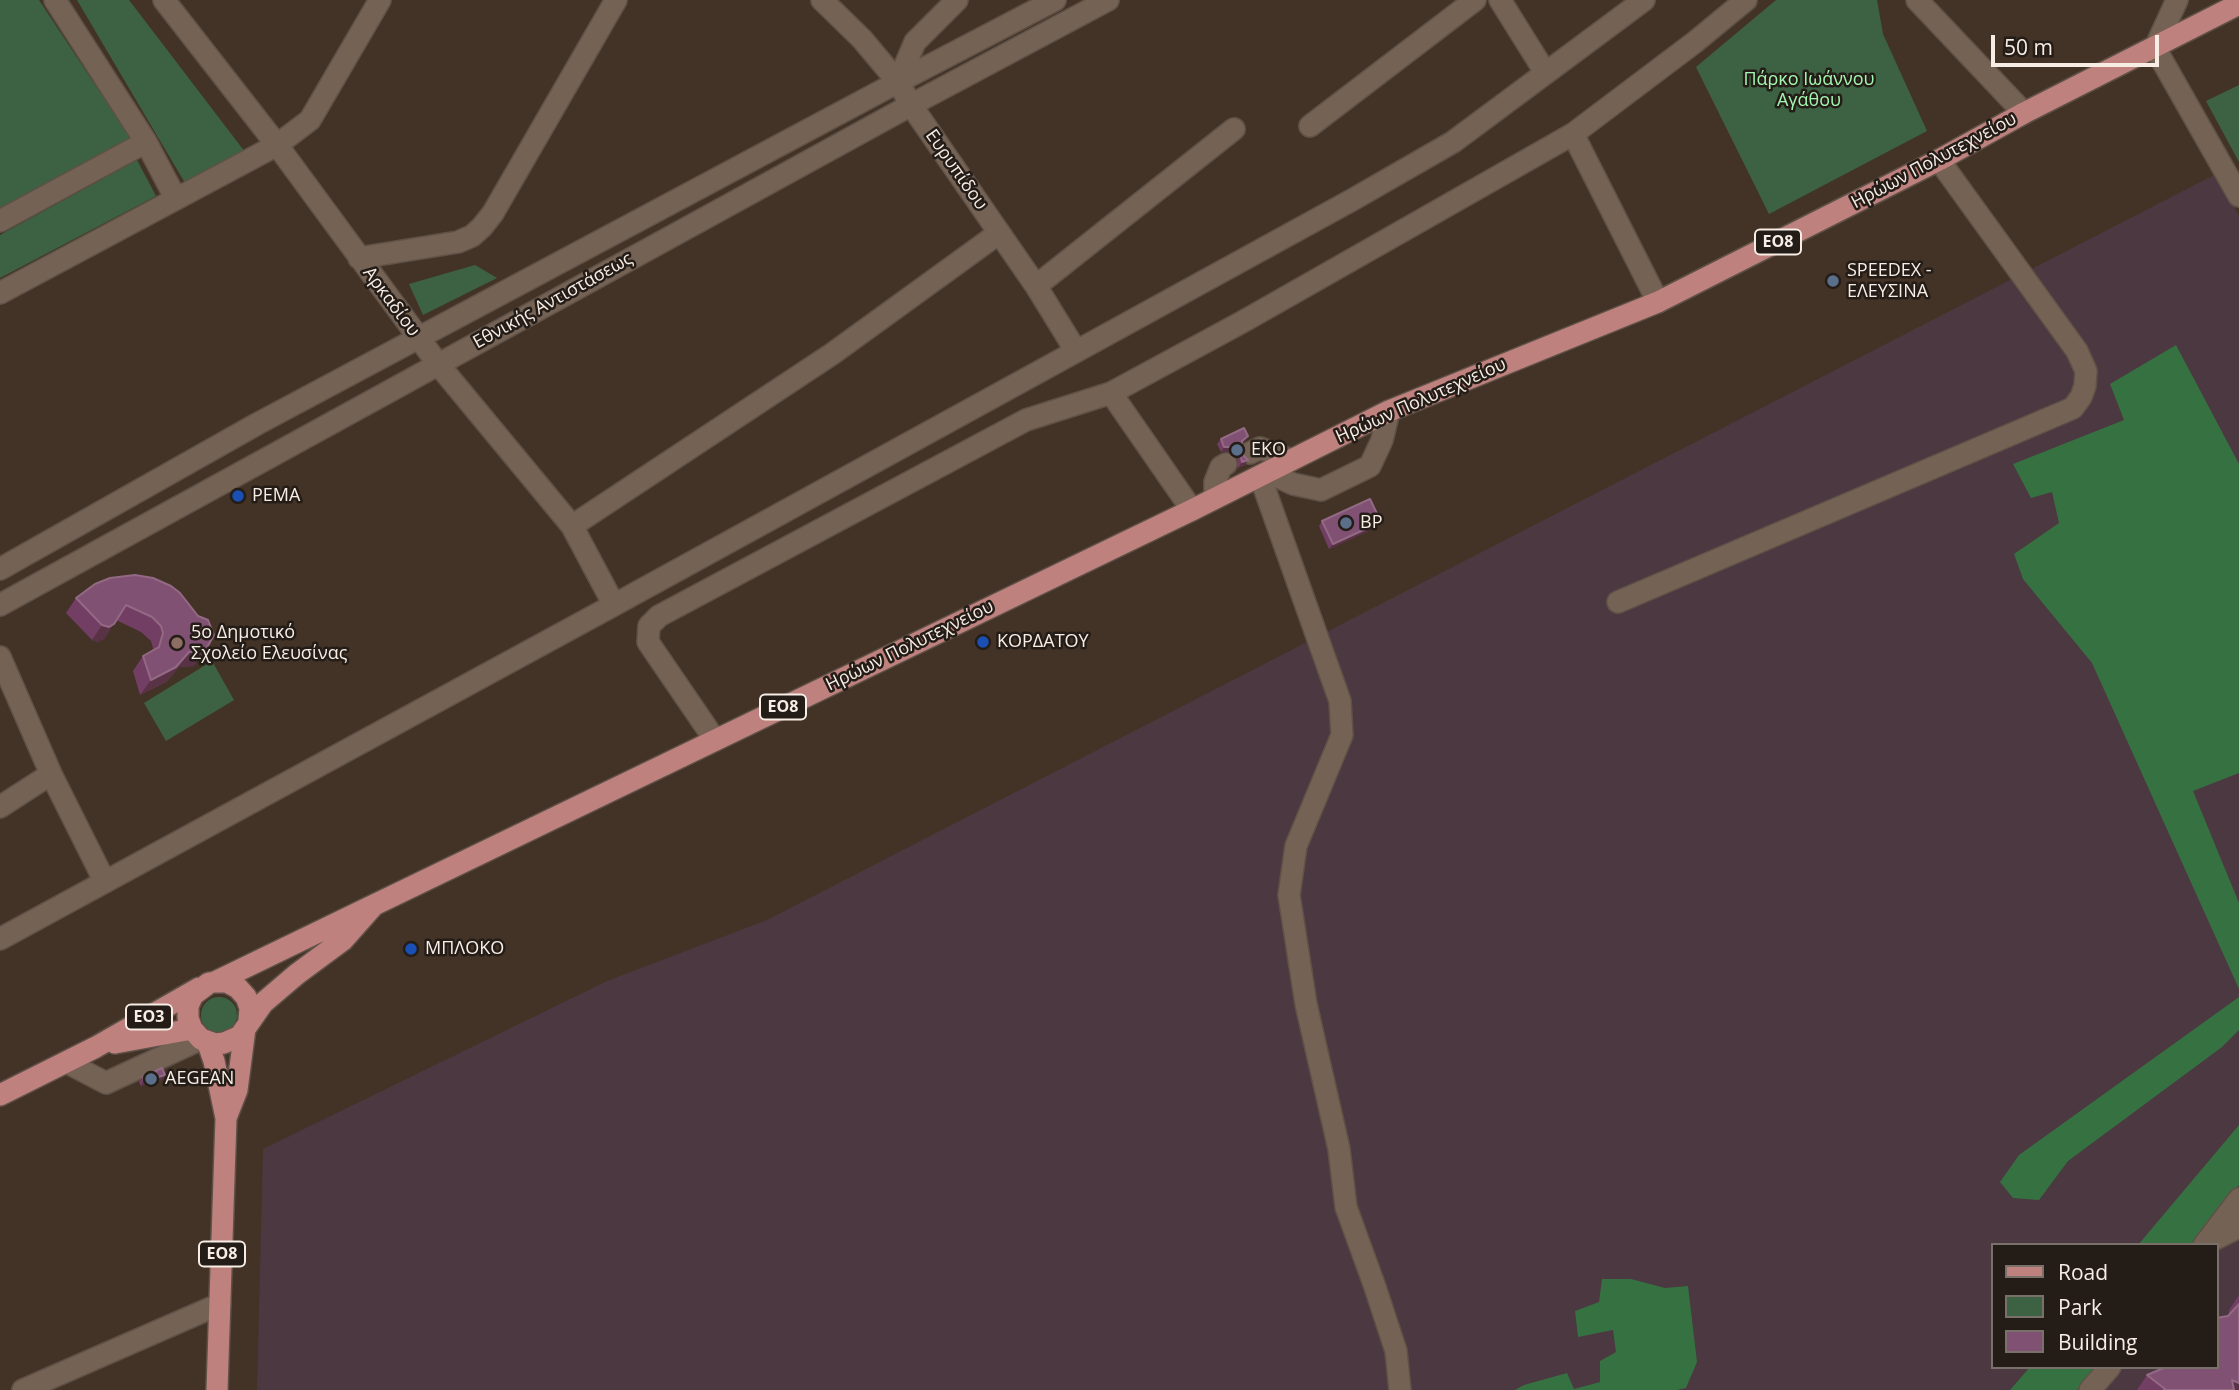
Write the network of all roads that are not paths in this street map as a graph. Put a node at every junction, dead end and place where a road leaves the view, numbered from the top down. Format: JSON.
{"nodes":[{"id":1,"x":55,"y":0,"type":"edge"},
{"id":2,"x":164,"y":0,"type":"edge"},
{"id":3,"x":380,"y":0,"type":"edge"},
{"id":4,"x":616,"y":0,"type":"edge"},
{"id":5,"x":822,"y":0,"type":"edge"},
{"id":6,"x":957,"y":0,"type":"edge"},
{"id":7,"x":1055,"y":0,"type":"edge"},
{"id":8,"x":1108,"y":0,"type":"edge"},
{"id":9,"x":1475,"y":0,"type":"edge"},
{"id":10,"x":1500,"y":0,"type":"edge"},
{"id":11,"x":1644,"y":0,"type":"edge"},
{"id":12,"x":1746,"y":0,"type":"edge"},
{"id":13,"x":1917,"y":0,"type":"edge"},
{"id":14,"x":2177,"y":0,"type":"edge"},
{"id":15,"x":2239,"y":4,"type":"edge"},
{"id":16,"x":2155,"y":48,"type":"junction"},
{"id":17,"x":1545,"y":72,"type":"junction"},
{"id":18,"x":898,"y":82,"type":"junction"},
{"id":19,"x":911,"y":105,"type":"junction"},
{"id":20,"x":2024,"y":113,"type":"junction"},
{"id":21,"x":1310,"y":126,"type":"dead end"},
{"id":22,"x":1234,"y":129,"type":"dead end"},
{"id":23,"x":1573,"y":134,"type":"junction"},
{"id":24,"x":146,"y":142,"type":"junction"},
{"id":25,"x":277,"y":145,"type":"junction"},
{"id":26,"x":1939,"y":160,"type":"junction"},
{"id":27,"x":2239,"y":196,"type":"edge"},
{"id":28,"x":176,"y":199,"type":"junction"},
{"id":29,"x":0,"y":221,"type":"edge"},
{"id":30,"x":999,"y":233,"type":"junction"},
{"id":31,"x":359,"y":258,"type":"junction"},
{"id":32,"x":1035,"y":286,"type":"junction"},
{"id":33,"x":0,"y":293,"type":"edge"},
{"id":34,"x":1658,"y":302,"type":"junction"},
{"id":35,"x":419,"y":338,"type":"junction"},
{"id":36,"x":1076,"y":351,"type":"junction"},
{"id":37,"x":438,"y":364,"type":"junction"},
{"id":38,"x":1111,"y":393,"type":"junction"},
{"id":39,"x":1389,"y":411,"type":"junction"},
{"id":40,"x":1250,"y":453,"type":"dead end"},
{"id":41,"x":1291,"y":460,"type":"junction"},
{"id":42,"x":1226,"y":464,"type":"dead end"},
{"id":43,"x":1264,"y":474,"type":"junction"},
{"id":44,"x":1215,"y":498,"type":"junction"},
{"id":45,"x":1192,"y":510,"type":"junction"},
{"id":46,"x":572,"y":526,"type":"junction"},
{"id":47,"x":0,"y":569,"type":"edge"},
{"id":48,"x":1618,"y":602,"type":"dead end"},
{"id":49,"x":0,"y":605,"type":"edge"},
{"id":50,"x":614,"y":606,"type":"junction"},
{"id":51,"x":0,"y":657,"type":"edge"},
{"id":52,"x":715,"y":740,"type":"junction"},
{"id":53,"x":51,"y":774,"type":"junction"},
{"id":54,"x":0,"y":807,"type":"edge"},
{"id":55,"x":105,"y":882,"type":"junction"},
{"id":56,"x":374,"y":905,"type":"junction"},
{"id":57,"x":0,"y":939,"type":"edge"},
{"id":58,"x":209,"y":984,"type":"junction"},
{"id":59,"x":247,"y":1024,"type":"junction"},
{"id":60,"x":200,"y":1036,"type":"junction"},
{"id":61,"x":96,"y":1047,"type":"junction"},
{"id":62,"x":66,"y":1062,"type":"junction"},
{"id":63,"x":0,"y":1095,"type":"edge"},
{"id":64,"x":226,"y":1118,"type":"junction"},
{"id":65,"x":2239,"y":1199,"type":"edge"},
{"id":66,"x":2239,"y":1227,"type":"edge"},
{"id":67,"x":2206,"y":1243,"type":"edge"},
{"id":68,"x":2208,"y":1243,"type":"edge"},
{"id":69,"x":220,"y":1304,"type":"junction"},
{"id":70,"x":2108,"y":1369,"type":"edge"},
{"id":71,"x":23,"y":1390,"type":"edge"},
{"id":72,"x":217,"y":1390,"type":"edge"},
{"id":73,"x":1400,"y":1390,"type":"edge"},
{"id":74,"x":2090,"y":1390,"type":"edge"}],
"edges":[{"from":1,"to":24,"type":"street"},
{"from":2,"to":25,"type":"street","name":"Αρκαδίου"},
{"from":3,"to":25,"type":"street"},
{"from":4,"to":31,"type":"street"},
{"from":5,"to":18,"type":"street","name":"Ευρυπίδου"},
{"from":6,"to":18,"type":"street"},
{"from":7,"to":18,"type":"street","name":"Εθνικής Αντιστάσεως"},
{"from":8,"to":19,"type":"street","name":"Εθνικής Αντιστάσεως"},
{"from":9,"to":21,"type":"street"},
{"from":10,"to":17,"type":"street"},
{"from":11,"to":17,"type":"street"},
{"from":12,"to":23,"type":"street"},
{"from":13,"to":20,"type":"street"},
{"from":14,"to":16,"type":"street"},
{"from":15,"to":16,"type":"main road","name":"Ηρώων Πολυτεχνείου","number":"ΕΟ8"},
{"from":16,"to":20,"type":"main road","name":"Ηρώων Πολυτεχνείου","number":"ΕΟ8"},
{"from":16,"to":27,"type":"street"},
{"from":17,"to":36,"type":"street"},
{"from":18,"to":19,"type":"street","name":"Ευρυπίδου"},
{"from":18,"to":35,"type":"street","name":"Εθνικής Αντιστάσεως"},
{"from":19,"to":30,"type":"street","name":"Ευρυπίδου"},
{"from":19,"to":37,"type":"street","name":"Εθνικής Αντιστάσεως"},
{"from":20,"to":26,"type":"main road","name":"Ηρώων Πολυτεχνείου","number":"ΕΟ8"},
{"from":22,"to":32,"type":"street"},
{"from":23,"to":34,"type":"street"},
{"from":23,"to":38,"type":"street"},
{"from":24,"to":28,"type":"street"},
{"from":24,"to":29,"type":"street"},
{"from":25,"to":28,"type":"street"},
{"from":25,"to":31,"type":"street","name":"Αρκαδίου"},
{"from":26,"to":34,"type":"main road","name":"Ηρώων Πολυτεχνείου","number":"ΕΟ8"},
{"from":26,"to":48,"type":"street"},
{"from":28,"to":33,"type":"street"},
{"from":30,"to":32,"type":"street","name":"Ευρυπίδου"},
{"from":30,"to":46,"type":"street"},
{"from":31,"to":35,"type":"street","name":"Αρκαδίου"},
{"from":32,"to":36,"type":"street","name":"Ευρυπίδου"},
{"from":34,"to":39,"type":"main road","name":"Ηρώων Πολυτεχνείου","number":"ΕΟ8"},
{"from":35,"to":37,"type":"street","name":"Αρκαδίου"},
{"from":35,"to":47,"type":"street","name":"Εθνικής Αντιστάσεως"},
{"from":36,"to":50,"type":"street"},
{"from":37,"to":46,"type":"street","name":"Αρκαδίου"},
{"from":37,"to":49,"type":"street","name":"Εθνικής Αντιστάσεως"},
{"from":38,"to":45,"type":"street"},
{"from":38,"to":52,"type":"street"},
{"from":39,"to":41,"type":"main road","name":"Ηρώων Πολυτεχνείου","number":"ΕΟ8"},
{"from":39,"to":43,"type":"street"},
{"from":40,"to":41,"type":"street"},
{"from":41,"to":43,"type":"main road","name":"Ηρώων Πολυτεχνείου","number":"ΕΟ8"},
{"from":42,"to":44,"type":"street"},
{"from":43,"to":44,"type":"main road","name":"Ηρώων Πολυτεχνείου","number":"ΕΟ8"},
{"from":43,"to":73,"type":"street"},
{"from":44,"to":45,"type":"main road","name":"Ηρώων Πολυτεχνείου","number":"ΕΟ8"},
{"from":45,"to":52,"type":"main road","name":"Ηρώων Πολυτεχνείου","number":"ΕΟ8"},
{"from":46,"to":50,"type":"street","name":"Αρκαδίου"},
{"from":50,"to":55,"type":"street"},
{"from":51,"to":53,"type":"street"},
{"from":52,"to":56,"type":"main road","name":"Ηρώων Πολυτεχνείου","number":"ΕΟ8"},
{"from":53,"to":54,"type":"street"},
{"from":53,"to":55,"type":"street"},
{"from":55,"to":57,"type":"street"},
{"from":56,"to":58,"type":"main road","name":"Ηρώων Πολυτεχνείου","number":"ΕΟ8"},
{"from":56,"to":59,"type":"main road","name":"Ηρώων Πολυτεχνείου","number":"ΕΟ8"},
{"from":58,"to":59,"type":"main road","number":"ΕΟ8"},
{"from":58,"to":60,"type":"main road","number":"ΕΟ8"},
{"from":58,"to":61,"type":"main road","name":"Ηρώων Πολυτεχνείου","number":"ΕΟ3"},
{"from":59,"to":60,"type":"main road","name":"Ηρώων Πολυτεχνείου","number":"ΕΟ8"},
{"from":59,"to":64,"type":"main road","number":"ΕΟ8"},
{"from":60,"to":61,"type":"main road","name":"Ηρώων Πολυτεχνείου","number":"ΕΟ3"},
{"from":60,"to":62,"type":"street"},
{"from":60,"to":64,"type":"main road","number":"ΕΟ8"},
{"from":61,"to":62,"type":"main road","name":"Ηρώων Πολυτεχνείου","number":"ΕΟ3"},
{"from":62,"to":63,"type":"main road","name":"Ηρώων Πολυτεχνείου","number":"ΕΟ3"},
{"from":64,"to":69,"type":"main road","number":"ΕΟ8"},
{"from":65,"to":67,"type":"street"},
{"from":66,"to":68,"type":"street"},
{"from":69,"to":71,"type":"street"},
{"from":69,"to":72,"type":"main road","number":"ΕΟ8"},
{"from":70,"to":74,"type":"street"}]}
